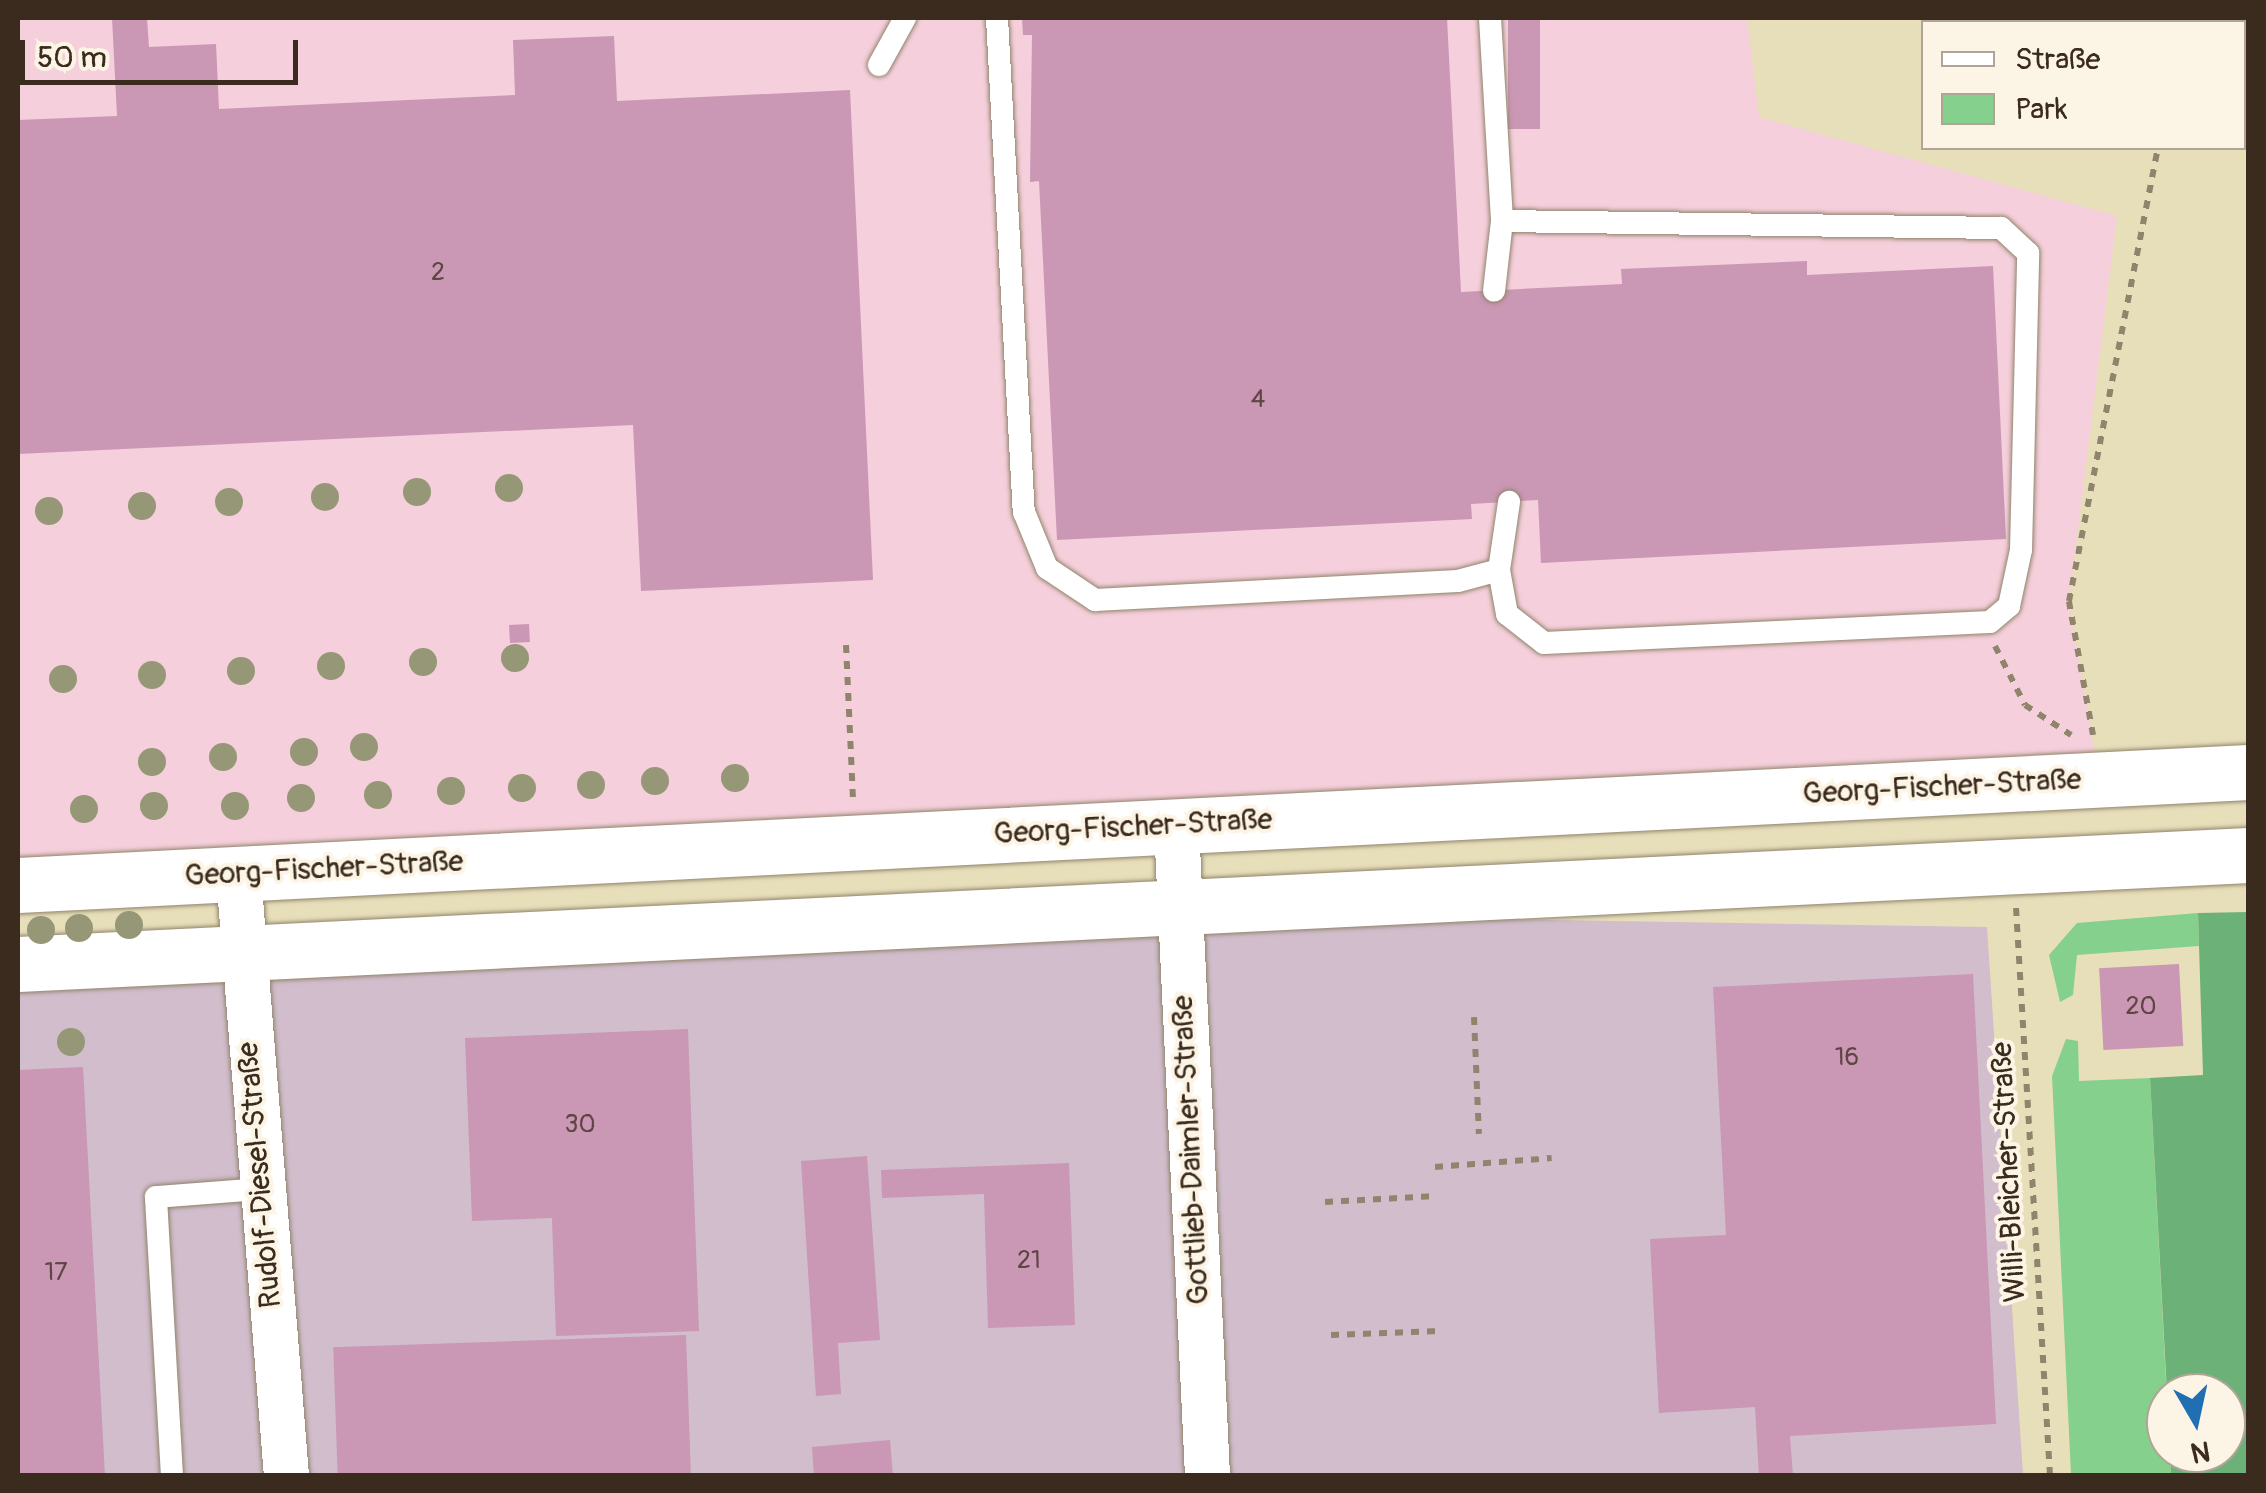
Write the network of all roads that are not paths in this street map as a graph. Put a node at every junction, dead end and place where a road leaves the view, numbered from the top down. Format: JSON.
{"nodes":[{"id":1,"x":905,"y":18,"type":"edge"},
{"id":2,"x":997,"y":18,"type":"edge"},
{"id":3,"x":1490,"y":18,"type":"edge"},
{"id":4,"x":879,"y":65,"type":"dead end"},
{"id":5,"x":1502,"y":221,"type":"junction"},
{"id":6,"x":1494,"y":291,"type":"dead end"},
{"id":7,"x":1510,"y":502,"type":"dead end"},
{"id":8,"x":1499,"y":570,"type":"junction"},
{"id":9,"x":2248,"y":772,"type":"edge"},
{"id":10,"x":1176,"y":826,"type":"junction"},
{"id":11,"x":2248,"y":855,"type":"edge"},
{"id":12,"x":238,"y":874,"type":"junction"},
{"id":13,"x":18,"y":885,"type":"edge"},
{"id":14,"x":1181,"y":914,"type":"junction"},
{"id":15,"x":242,"y":954,"type":"junction"},
{"id":16,"x":18,"y":964,"type":"edge"},
{"id":17,"x":261,"y":1189,"type":"junction"},
{"id":18,"x":172,"y":1476,"type":"edge"},
{"id":19,"x":286,"y":1476,"type":"edge"},
{"id":20,"x":1207,"y":1476,"type":"edge"}],
"edges":[{"from":1,"to":4,"type":"lane"},
{"from":2,"to":8,"type":"lane"},
{"from":3,"to":5,"type":"lane"},
{"from":5,"to":6,"type":"lane"},
{"from":5,"to":8,"type":"lane"},
{"from":7,"to":8,"type":"lane"},
{"from":9,"to":10,"type":"main road","name":"Georg-Fischer-Straße"},
{"from":10,"to":12,"type":"main road","name":"Georg-Fischer-Straße"},
{"from":10,"to":14,"type":"street","name":"Gottlieb-Daimler-Straße"},
{"from":11,"to":14,"type":"main road"},
{"from":12,"to":13,"type":"main road","name":"Georg-Fischer-Straße"},
{"from":12,"to":15,"type":"street","name":"Rudolf-Diesel-Straße"},
{"from":14,"to":15,"type":"main road"},
{"from":14,"to":20,"type":"street","name":"Gottlieb-Daimler-Straße"},
{"from":15,"to":16,"type":"main road"},
{"from":15,"to":17,"type":"street","name":"Rudolf-Diesel-Straße"},
{"from":17,"to":18,"type":"lane"},
{"from":17,"to":19,"type":"street","name":"Rudolf-Diesel-Straße"}]}
